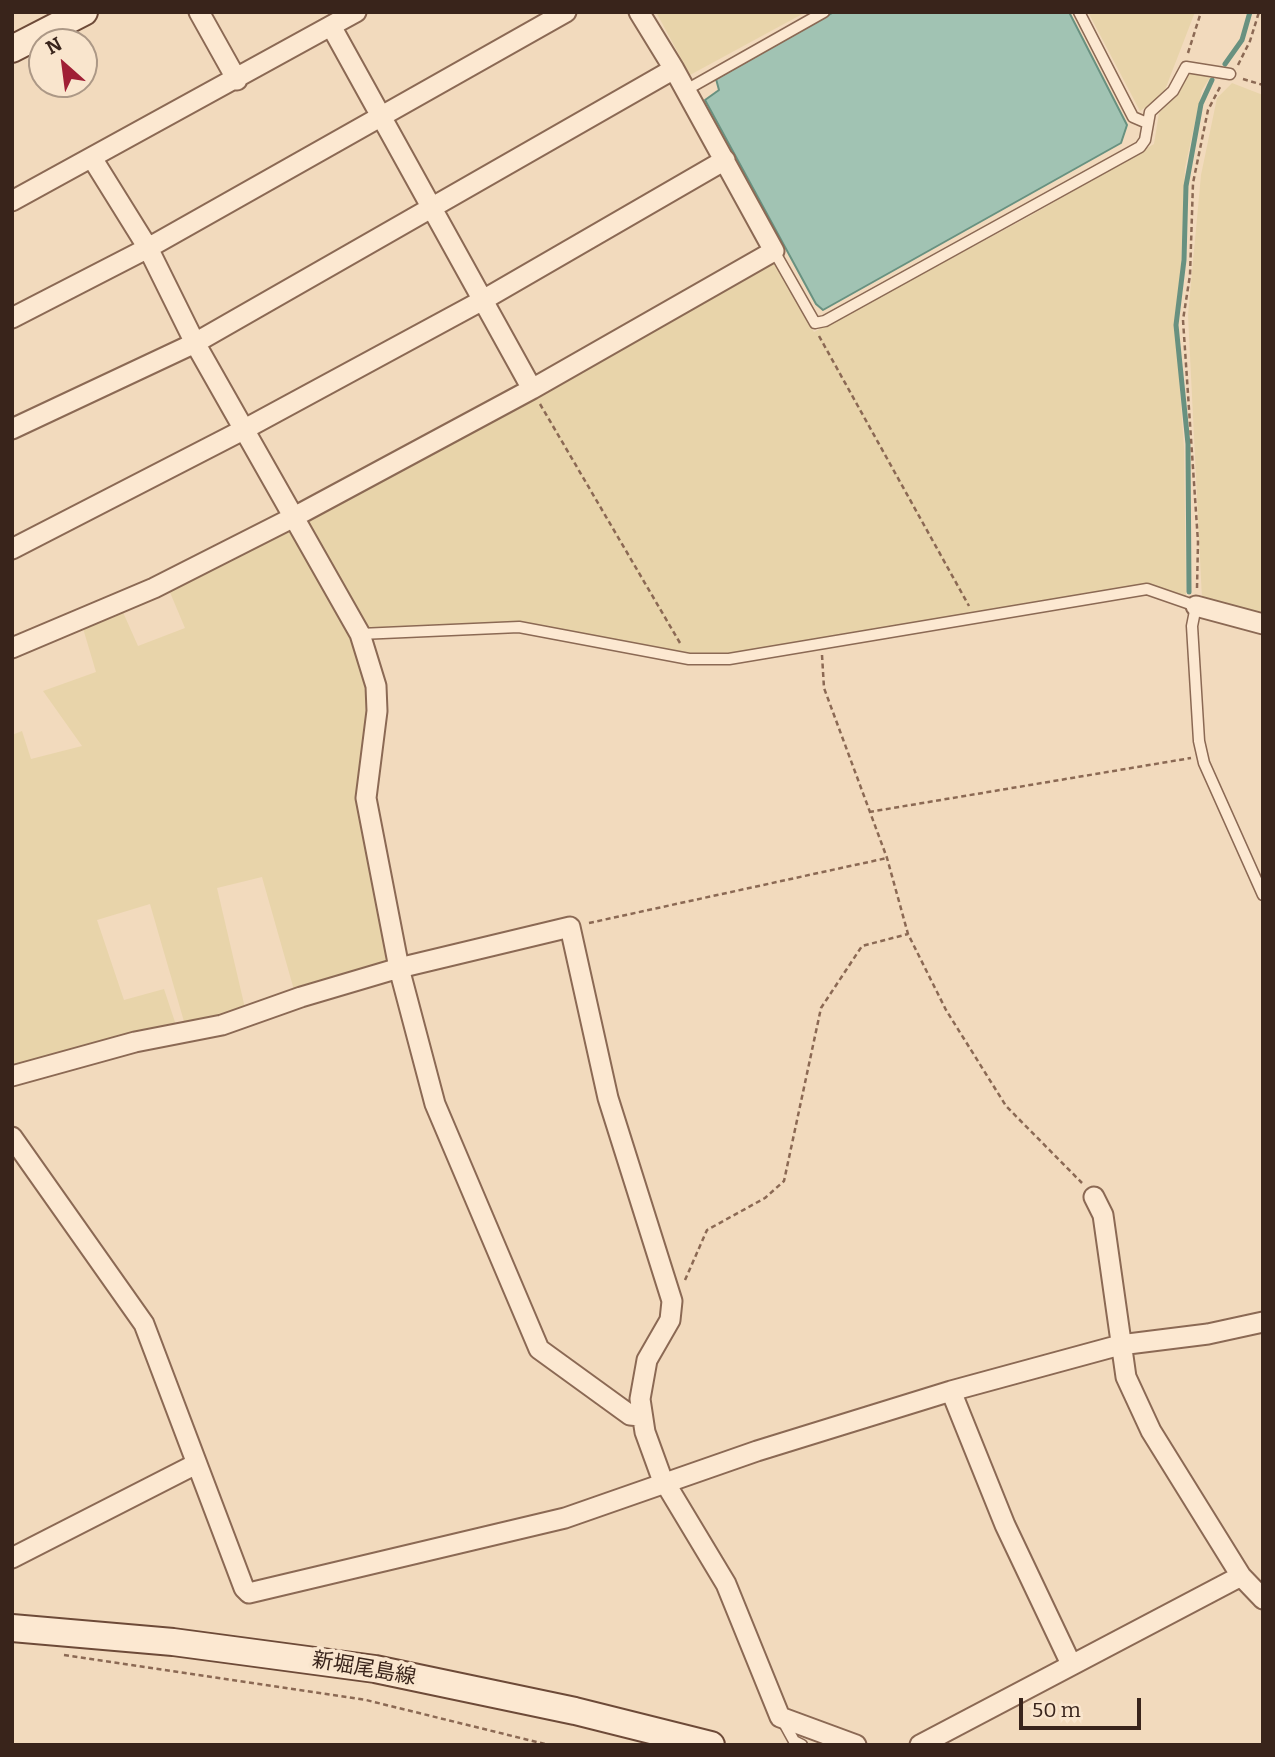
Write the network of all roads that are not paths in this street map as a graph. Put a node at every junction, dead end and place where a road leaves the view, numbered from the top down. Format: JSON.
{"nodes":[{"id":1,"x":84,"y":12,"type":"edge"},
{"id":2,"x":199,"y":12,"type":"edge"},
{"id":3,"x":356,"y":12,"type":"edge"},
{"id":4,"x":566,"y":12,"type":"edge"},
{"id":5,"x":639,"y":12,"type":"edge"},
{"id":6,"x":824,"y":12,"type":"edge"},
{"id":7,"x":1079,"y":12,"type":"edge"},
{"id":8,"x":331,"y":26,"type":"junction"},
{"id":9,"x":12,"y":49,"type":"edge"},
{"id":10,"x":674,"y":69,"type":"junction"},
{"id":11,"x":1230,"y":74,"type":"road end"},
{"id":12,"x":237,"y":80,"type":"junction"},
{"id":13,"x":686,"y":90,"type":"junction"},
{"id":14,"x":380,"y":116,"type":"junction"},
{"id":15,"x":1147,"y":124,"type":"junction"},
{"id":16,"x":92,"y":158,"type":"junction"},
{"id":17,"x":725,"y":160,"type":"junction"},
{"id":18,"x":12,"y":201,"type":"edge"},
{"id":19,"x":432,"y":208,"type":"junction"},
{"id":20,"x":148,"y":248,"type":"junction"},
{"id":21,"x":774,"y":251,"type":"junction"},
{"id":22,"x":482,"y":300,"type":"junction"},
{"id":23,"x":12,"y":318,"type":"edge"},
{"id":24,"x":195,"y":343,"type":"junction"},
{"id":25,"x":532,"y":389,"type":"junction"},
{"id":26,"x":12,"y":429,"type":"edge"},
{"id":27,"x":243,"y":430,"type":"junction"},
{"id":28,"x":293,"y":517,"type":"junction"},
{"id":29,"x":12,"y":549,"type":"edge"},
{"id":30,"x":1196,"y":606,"type":"junction"},
{"id":31,"x":1263,"y":624,"type":"edge"},
{"id":32,"x":360,"y":634,"type":"junction"},
{"id":33,"x":12,"y":648,"type":"edge"},
{"id":34,"x":1263,"y":895,"type":"edge"},
{"id":35,"x":398,"y":968,"type":"junction"},
{"id":36,"x":12,"y":1076,"type":"edge"},
{"id":37,"x":12,"y":1137,"type":"edge"},
{"id":38,"x":1094,"y":1196,"type":"road end"},
{"id":39,"x":1263,"y":1322,"type":"edge"},
{"id":40,"x":1120,"y":1345,"type":"junction"},
{"id":41,"x":951,"y":1391,"type":"junction"},
{"id":42,"x":640,"y":1416,"type":"junction"},
{"id":43,"x":196,"y":1464,"type":"junction"},
{"id":44,"x":667,"y":1483,"type":"junction"},
{"id":45,"x":13,"y":1557,"type":"edge"},
{"id":46,"x":1241,"y":1576,"type":"junction"},
{"id":47,"x":1263,"y":1599,"type":"edge"},
{"id":48,"x":12,"y":1628,"type":"edge"},
{"id":49,"x":1071,"y":1664,"type":"junction"},
{"id":50,"x":780,"y":1717,"type":"junction"},
{"id":51,"x":710,"y":1745,"type":"edge"},
{"id":52,"x":802,"y":1745,"type":"edge"},
{"id":53,"x":856,"y":1745,"type":"edge"},
{"id":54,"x":920,"y":1745,"type":"edge"}],
"edges":[{"from":1,"to":9,"type":"main road"},
{"from":2,"to":12,"type":"street"},
{"from":3,"to":8,"type":"street"},
{"from":4,"to":14,"type":"street"},
{"from":5,"to":10,"type":"street"},
{"from":6,"to":13,"type":"lane"},
{"from":7,"to":15,"type":"lane"},
{"from":8,"to":12,"type":"street"},
{"from":8,"to":14,"type":"street"},
{"from":10,"to":13,"type":"street"},
{"from":10,"to":19,"type":"street"},
{"from":11,"to":15,"type":"lane"},
{"from":12,"to":16,"type":"street"},
{"from":13,"to":17,"type":"street"},
{"from":14,"to":19,"type":"street"},
{"from":14,"to":20,"type":"street"},
{"from":15,"to":21,"type":"lane"},
{"from":16,"to":18,"type":"street"},
{"from":16,"to":20,"type":"street"},
{"from":17,"to":21,"type":"street"},
{"from":17,"to":22,"type":"street"},
{"from":19,"to":22,"type":"street"},
{"from":19,"to":24,"type":"street"},
{"from":20,"to":23,"type":"street"},
{"from":20,"to":24,"type":"street"},
{"from":21,"to":25,"type":"street"},
{"from":22,"to":25,"type":"street"},
{"from":22,"to":27,"type":"street"},
{"from":24,"to":26,"type":"street"},
{"from":24,"to":27,"type":"street"},
{"from":25,"to":28,"type":"street"},
{"from":27,"to":28,"type":"street"},
{"from":27,"to":29,"type":"street"},
{"from":28,"to":32,"type":"street"},
{"from":28,"to":33,"type":"street"},
{"from":30,"to":31,"type":"street"},
{"from":30,"to":32,"type":"lane"},
{"from":30,"to":34,"type":"lane"},
{"from":32,"to":35,"type":"street"},
{"from":35,"to":36,"type":"street"},
{"from":35,"to":42,"type":"street"},
{"from":35,"to":42,"type":"street"},
{"from":37,"to":43,"type":"street"},
{"from":38,"to":40,"type":"street"},
{"from":39,"to":40,"type":"street"},
{"from":40,"to":41,"type":"street"},
{"from":40,"to":46,"type":"street"},
{"from":41,"to":44,"type":"street"},
{"from":41,"to":49,"type":"street"},
{"from":42,"to":44,"type":"street"},
{"from":43,"to":44,"type":"street"},
{"from":43,"to":45,"type":"street"},
{"from":44,"to":50,"type":"street"},
{"from":46,"to":47,"type":"street"},
{"from":46,"to":49,"type":"street"},
{"from":48,"to":51,"type":"main road","name":"新堀尾島線"},
{"from":49,"to":54,"type":"street"},
{"from":50,"to":52,"type":"lane"},
{"from":50,"to":53,"type":"street"}]}
